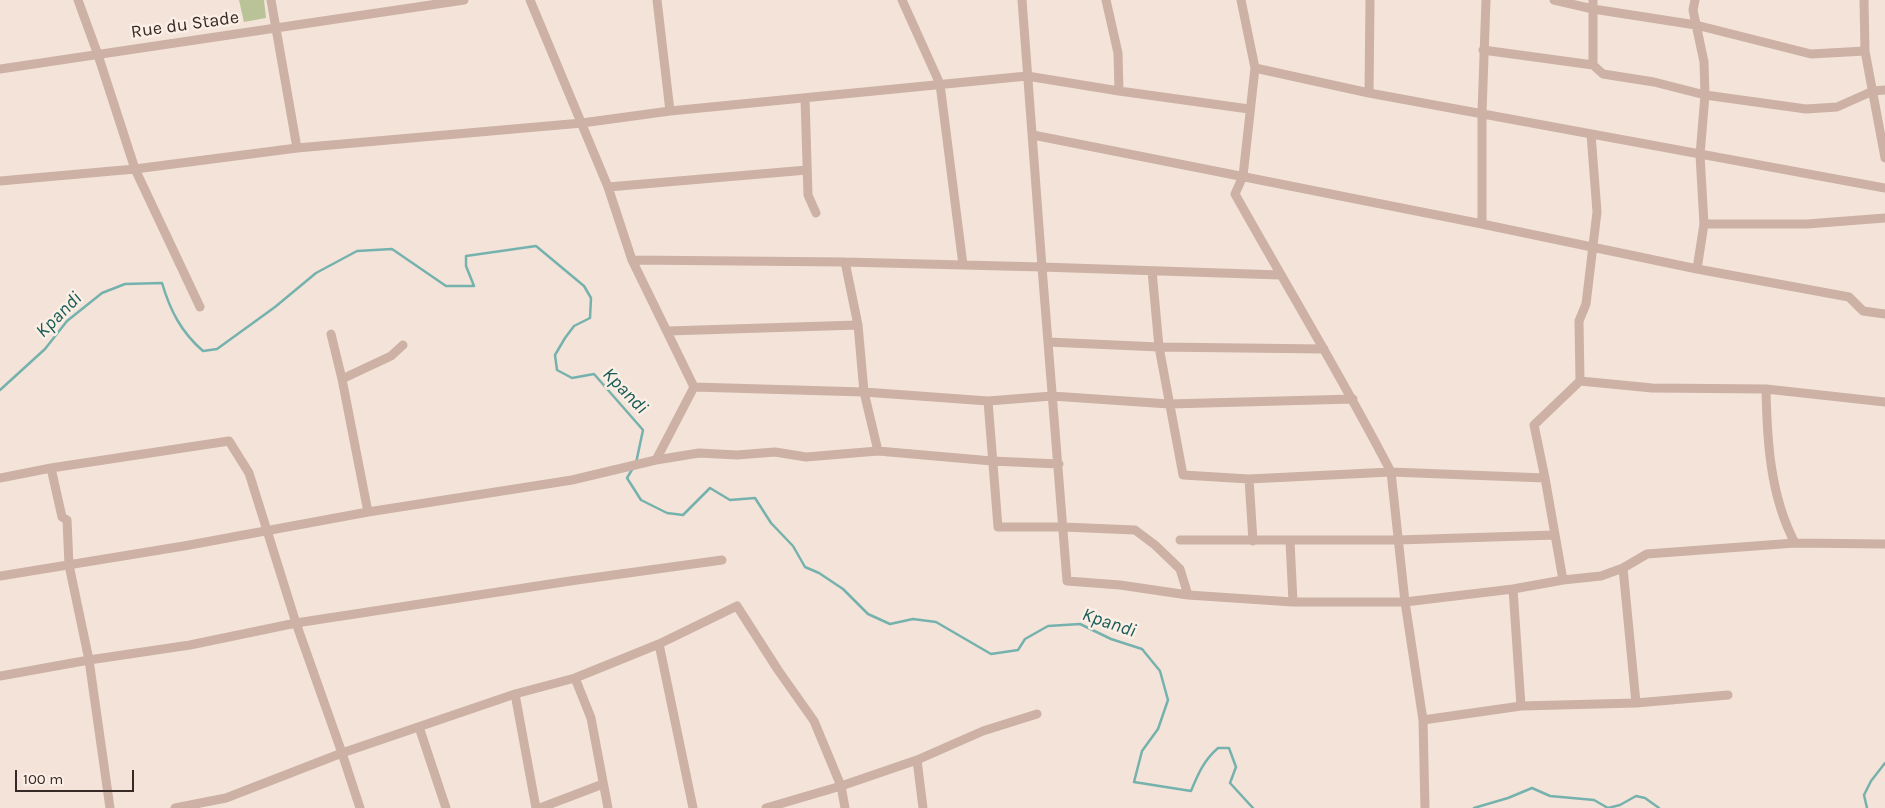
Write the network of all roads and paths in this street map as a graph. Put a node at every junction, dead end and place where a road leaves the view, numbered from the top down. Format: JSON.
{"nodes":[{"id":1,"x":78,"y":0,"type":"edge"},
{"id":2,"x":271,"y":0,"type":"edge"},
{"id":3,"x":464,"y":0,"type":"edge"},
{"id":4,"x":530,"y":0,"type":"edge"},
{"id":5,"x":656,"y":0,"type":"edge"},
{"id":6,"x":902,"y":0,"type":"edge"},
{"id":7,"x":1022,"y":0,"type":"edge"},
{"id":8,"x":1106,"y":0,"type":"edge"},
{"id":9,"x":1242,"y":0,"type":"edge"},
{"id":10,"x":1370,"y":0,"type":"edge"},
{"id":11,"x":1486,"y":0,"type":"edge"},
{"id":12,"x":1554,"y":0,"type":"edge"},
{"id":13,"x":1695,"y":0,"type":"edge"},
{"id":14,"x":1864,"y":0,"type":"edge"},
{"id":15,"x":1593,"y":4,"type":"edge"},
{"id":16,"x":1696,"y":25,"type":"junction"},
{"id":17,"x":276,"y":28,"type":"junction"},
{"id":18,"x":1483,"y":50,"type":"junction"},
{"id":19,"x":1865,"y":51,"type":"junction"},
{"id":20,"x":98,"y":54,"type":"junction"},
{"id":21,"x":1592,"y":65,"type":"junction"},
{"id":22,"x":1255,"y":68,"type":"junction"},
{"id":23,"x":0,"y":69,"type":"edge"},
{"id":24,"x":1027,"y":76,"type":"junction"},
{"id":25,"x":940,"y":84,"type":"junction"},
{"id":26,"x":1885,"y":90,"type":"edge"},
{"id":27,"x":1119,"y":91,"type":"junction"},
{"id":28,"x":1873,"y":91,"type":"junction"},
{"id":29,"x":1369,"y":93,"type":"junction"},
{"id":30,"x":1705,"y":95,"type":"junction"},
{"id":31,"x":805,"y":98,"type":"junction"},
{"id":32,"x":1250,"y":109,"type":"junction"},
{"id":33,"x":670,"y":112,"type":"junction"},
{"id":34,"x":1482,"y":113,"type":"junction"},
{"id":35,"x":582,"y":122,"type":"junction"},
{"id":36,"x":1591,"y":134,"type":"junction"},
{"id":37,"x":1033,"y":135,"type":"junction"},
{"id":38,"x":297,"y":148,"type":"junction"},
{"id":39,"x":1885,"y":154,"type":"edge"},
{"id":40,"x":1700,"y":155,"type":"junction"},
{"id":41,"x":135,"y":169,"type":"junction"},
{"id":42,"x":807,"y":170,"type":"junction"},
{"id":43,"x":1243,"y":176,"type":"junction"},
{"id":44,"x":0,"y":181,"type":"edge"},
{"id":45,"x":608,"y":187,"type":"junction"},
{"id":46,"x":1885,"y":188,"type":"edge"},
{"id":47,"x":816,"y":213,"type":"dead end"},
{"id":48,"x":1885,"y":218,"type":"edge"},
{"id":49,"x":1482,"y":224,"type":"junction"},
{"id":50,"x":1704,"y":224,"type":"junction"},
{"id":51,"x":1593,"y":248,"type":"junction"},
{"id":52,"x":632,"y":260,"type":"junction"},
{"id":53,"x":845,"y":262,"type":"junction"},
{"id":54,"x":963,"y":265,"type":"junction"},
{"id":55,"x":1042,"y":267,"type":"junction"},
{"id":56,"x":1697,"y":269,"type":"junction"},
{"id":57,"x":1152,"y":271,"type":"junction"},
{"id":58,"x":1280,"y":275,"type":"junction"},
{"id":59,"x":200,"y":307,"type":"dead end"},
{"id":60,"x":1885,"y":314,"type":"edge"},
{"id":61,"x":858,"y":325,"type":"junction"},
{"id":62,"x":668,"y":331,"type":"junction"},
{"id":63,"x":331,"y":334,"type":"dead end"},
{"id":64,"x":1048,"y":342,"type":"junction"},
{"id":65,"x":403,"y":345,"type":"dead end"},
{"id":66,"x":1159,"y":347,"type":"junction"},
{"id":67,"x":1324,"y":349,"type":"junction"},
{"id":68,"x":342,"y":379,"type":"junction"},
{"id":69,"x":1580,"y":381,"type":"junction"},
{"id":70,"x":694,"y":387,"type":"junction"},
{"id":71,"x":1766,"y":389,"type":"junction"},
{"id":72,"x":864,"y":392,"type":"junction"},
{"id":73,"x":1052,"y":396,"type":"junction"},
{"id":74,"x":1354,"y":399,"type":"junction"},
{"id":75,"x":988,"y":401,"type":"junction"},
{"id":76,"x":1885,"y":402,"type":"edge"},
{"id":77,"x":1168,"y":404,"type":"junction"},
{"id":78,"x":878,"y":450,"type":"junction"},
{"id":79,"x":992,"y":460,"type":"junction"},
{"id":80,"x":651,"y":461,"type":"junction"},
{"id":81,"x":1059,"y":464,"type":"junction"},
{"id":82,"x":51,"y":468,"type":"junction"},
{"id":83,"x":1391,"y":472,"type":"junction"},
{"id":84,"x":0,"y":478,"type":"edge"},
{"id":85,"x":1545,"y":478,"type":"junction"},
{"id":86,"x":1249,"y":479,"type":"junction"},
{"id":87,"x":368,"y":512,"type":"junction"},
{"id":88,"x":1063,"y":527,"type":"junction"},
{"id":89,"x":267,"y":530,"type":"junction"},
{"id":90,"x":1555,"y":535,"type":"junction"},
{"id":91,"x":1180,"y":540,"type":"dead end"},
{"id":92,"x":1398,"y":540,"type":"junction"},
{"id":93,"x":1253,"y":541,"type":"junction"},
{"id":94,"x":1290,"y":541,"type":"junction"},
{"id":95,"x":1795,"y":543,"type":"junction"},
{"id":96,"x":1885,"y":544,"type":"edge"},
{"id":97,"x":722,"y":560,"type":"dead end"},
{"id":98,"x":69,"y":565,"type":"junction"},
{"id":99,"x":1624,"y":568,"type":"junction"},
{"id":100,"x":0,"y":576,"type":"edge"},
{"id":101,"x":1563,"y":580,"type":"junction"},
{"id":102,"x":1513,"y":588,"type":"junction"},
{"id":103,"x":1188,"y":595,"type":"junction"},
{"id":104,"x":1293,"y":602,"type":"junction"},
{"id":105,"x":1405,"y":602,"type":"junction"},
{"id":106,"x":296,"y":623,"type":"junction"},
{"id":107,"x":659,"y":644,"type":"junction"},
{"id":108,"x":89,"y":660,"type":"junction"},
{"id":109,"x":0,"y":676,"type":"edge"},
{"id":110,"x":576,"y":678,"type":"junction"},
{"id":111,"x":515,"y":694,"type":"junction"},
{"id":112,"x":1728,"y":695,"type":"dead end"},
{"id":113,"x":1636,"y":703,"type":"junction"},
{"id":114,"x":1521,"y":706,"type":"junction"},
{"id":115,"x":1036,"y":714,"type":"dead end"},
{"id":116,"x":1423,"y":720,"type":"junction"},
{"id":117,"x":419,"y":726,"type":"junction"},
{"id":118,"x":342,"y":753,"type":"junction"},
{"id":119,"x":917,"y":760,"type":"junction"},
{"id":120,"x":603,"y":784,"type":"junction"},
{"id":121,"x":841,"y":786,"type":"junction"},
{"id":122,"x":110,"y":808,"type":"edge"},
{"id":123,"x":176,"y":808,"type":"edge"},
{"id":124,"x":360,"y":808,"type":"edge"},
{"id":125,"x":446,"y":808,"type":"edge"},
{"id":126,"x":536,"y":808,"type":"edge"},
{"id":127,"x":540,"y":808,"type":"edge"},
{"id":128,"x":608,"y":808,"type":"edge"},
{"id":129,"x":693,"y":808,"type":"edge"},
{"id":130,"x":766,"y":808,"type":"edge"},
{"id":131,"x":845,"y":808,"type":"edge"},
{"id":132,"x":923,"y":808,"type":"edge"},
{"id":133,"x":1424,"y":808,"type":"edge"}],
"edges":[{"from":1,"to":20,"type":"street"},
{"from":2,"to":17,"type":"street"},
{"from":3,"to":17,"type":"street","name":"Rue du Stade"},
{"from":4,"to":35,"type":"street"},
{"from":5,"to":33,"type":"street"},
{"from":6,"to":25,"type":"street"},
{"from":7,"to":24,"type":"street"},
{"from":8,"to":27,"type":"street"},
{"from":9,"to":22,"type":"street"},
{"from":10,"to":29,"type":"street"},
{"from":11,"to":18,"type":"street"},
{"from":12,"to":15,"type":"street"},
{"from":13,"to":16,"type":"street"},
{"from":14,"to":19,"type":"street"},
{"from":15,"to":16,"type":"street"},
{"from":15,"to":21,"type":"street"},
{"from":16,"to":19,"type":"street"},
{"from":16,"to":30,"type":"street"},
{"from":17,"to":20,"type":"street","name":"Rue du Stade"},
{"from":17,"to":38,"type":"street"},
{"from":18,"to":21,"type":"street"},
{"from":18,"to":34,"type":"street"},
{"from":19,"to":28,"type":"street"},
{"from":20,"to":23,"type":"street","name":"Rue du Stade"},
{"from":20,"to":41,"type":"street"},
{"from":21,"to":30,"type":"street"},
{"from":22,"to":29,"type":"street"},
{"from":22,"to":32,"type":"street"},
{"from":24,"to":25,"type":"street"},
{"from":24,"to":27,"type":"street"},
{"from":24,"to":37,"type":"street"},
{"from":25,"to":31,"type":"street"},
{"from":25,"to":54,"type":"street"},
{"from":26,"to":28,"type":"street"},
{"from":27,"to":32,"type":"street"},
{"from":28,"to":30,"type":"street"},
{"from":28,"to":39,"type":"street"},
{"from":29,"to":34,"type":"street"},
{"from":30,"to":40,"type":"street"},
{"from":31,"to":33,"type":"street"},
{"from":31,"to":42,"type":"street"},
{"from":32,"to":43,"type":"street"},
{"from":33,"to":35,"type":"street"},
{"from":34,"to":36,"type":"street"},
{"from":34,"to":49,"type":"street"},
{"from":35,"to":38,"type":"street"},
{"from":35,"to":45,"type":"street"},
{"from":36,"to":40,"type":"street"},
{"from":36,"to":51,"type":"street"},
{"from":37,"to":43,"type":"street"},
{"from":37,"to":55,"type":"street"},
{"from":38,"to":41,"type":"street"},
{"from":40,"to":46,"type":"street"},
{"from":40,"to":50,"type":"street"},
{"from":41,"to":44,"type":"street"},
{"from":41,"to":59,"type":"street"},
{"from":42,"to":45,"type":"street"},
{"from":42,"to":47,"type":"street"},
{"from":43,"to":49,"type":"street"},
{"from":43,"to":58,"type":"street"},
{"from":45,"to":52,"type":"street"},
{"from":48,"to":50,"type":"street"},
{"from":49,"to":51,"type":"street"},
{"from":50,"to":56,"type":"street"},
{"from":51,"to":56,"type":"street"},
{"from":51,"to":69,"type":"street"},
{"from":52,"to":53,"type":"street"},
{"from":52,"to":62,"type":"street"},
{"from":53,"to":54,"type":"street"},
{"from":53,"to":61,"type":"street"},
{"from":54,"to":55,"type":"street"},
{"from":55,"to":57,"type":"street"},
{"from":55,"to":64,"type":"street"},
{"from":56,"to":60,"type":"street"},
{"from":57,"to":58,"type":"street"},
{"from":57,"to":66,"type":"street"},
{"from":58,"to":67,"type":"street"},
{"from":61,"to":62,"type":"street"},
{"from":61,"to":72,"type":"street"},
{"from":62,"to":70,"type":"street"},
{"from":63,"to":68,"type":"street"},
{"from":64,"to":66,"type":"street"},
{"from":64,"to":73,"type":"street"},
{"from":65,"to":68,"type":"street"},
{"from":66,"to":67,"type":"street"},
{"from":66,"to":77,"type":"street"},
{"from":67,"to":74,"type":"street"},
{"from":68,"to":87,"type":"street"},
{"from":69,"to":71,"type":"street"},
{"from":69,"to":85,"type":"street"},
{"from":70,"to":72,"type":"street"},
{"from":70,"to":80,"type":"street"},
{"from":71,"to":76,"type":"street"},
{"from":71,"to":95,"type":"street"},
{"from":72,"to":75,"type":"street"},
{"from":72,"to":78,"type":"street"},
{"from":73,"to":75,"type":"street"},
{"from":73,"to":77,"type":"street"},
{"from":73,"to":81,"type":"street"},
{"from":74,"to":77,"type":"street"},
{"from":74,"to":83,"type":"street"},
{"from":75,"to":79,"type":"street"},
{"from":77,"to":86,"type":"street"},
{"from":78,"to":79,"type":"street"},
{"from":78,"to":80,"type":"street"},
{"from":79,"to":81,"type":"street"},
{"from":79,"to":88,"type":"street"},
{"from":80,"to":87,"type":"street"},
{"from":81,"to":88,"type":"street"},
{"from":82,"to":84,"type":"street"},
{"from":82,"to":89,"type":"street"},
{"from":82,"to":98,"type":"street"},
{"from":83,"to":85,"type":"street"},
{"from":83,"to":86,"type":"street"},
{"from":83,"to":92,"type":"street"},
{"from":85,"to":90,"type":"street"},
{"from":86,"to":93,"type":"street"},
{"from":87,"to":89,"type":"street"},
{"from":88,"to":103,"type":"street"},
{"from":88,"to":103,"type":"street"},
{"from":89,"to":98,"type":"street"},
{"from":89,"to":106,"type":"street"},
{"from":90,"to":92,"type":"street"},
{"from":90,"to":101,"type":"street"},
{"from":91,"to":93,"type":"street"},
{"from":92,"to":94,"type":"street"},
{"from":92,"to":105,"type":"street"},
{"from":93,"to":94,"type":"street"},
{"from":94,"to":104,"type":"street"},
{"from":95,"to":96,"type":"street"},
{"from":95,"to":99,"type":"street"},
{"from":97,"to":106,"type":"street"},
{"from":98,"to":100,"type":"street"},
{"from":98,"to":108,"type":"street"},
{"from":99,"to":101,"type":"street"},
{"from":99,"to":113,"type":"street"},
{"from":101,"to":102,"type":"street"},
{"from":102,"to":105,"type":"street"},
{"from":102,"to":114,"type":"street"},
{"from":103,"to":104,"type":"street"},
{"from":104,"to":105,"type":"street"},
{"from":105,"to":116,"type":"street"},
{"from":106,"to":108,"type":"street"},
{"from":106,"to":118,"type":"street"},
{"from":107,"to":110,"type":"street"},
{"from":107,"to":121,"type":"street"},
{"from":107,"to":129,"type":"street"},
{"from":108,"to":109,"type":"street"},
{"from":108,"to":122,"type":"street"},
{"from":110,"to":111,"type":"street"},
{"from":110,"to":120,"type":"street"},
{"from":111,"to":117,"type":"street"},
{"from":111,"to":126,"type":"street"},
{"from":112,"to":113,"type":"street"},
{"from":113,"to":114,"type":"street"},
{"from":114,"to":116,"type":"street"},
{"from":115,"to":119,"type":"street"},
{"from":116,"to":133,"type":"street"},
{"from":117,"to":118,"type":"street"},
{"from":117,"to":125,"type":"street"},
{"from":118,"to":123,"type":"street"},
{"from":118,"to":124,"type":"street"},
{"from":119,"to":121,"type":"street"},
{"from":119,"to":132,"type":"street"},
{"from":120,"to":127,"type":"street"},
{"from":120,"to":128,"type":"street"},
{"from":121,"to":130,"type":"street"},
{"from":121,"to":131,"type":"street"}]}
